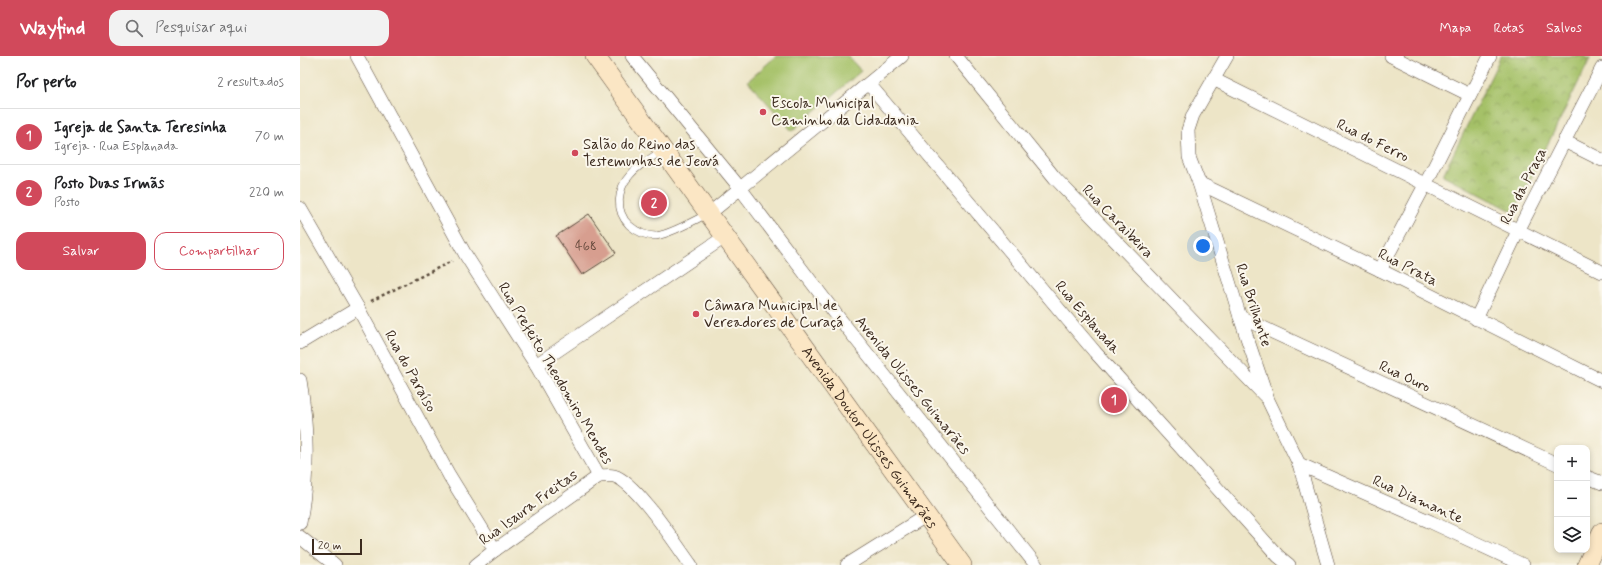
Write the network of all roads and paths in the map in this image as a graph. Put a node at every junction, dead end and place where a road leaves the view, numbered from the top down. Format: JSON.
{"nodes":[{"id":1,"x":357,"y":56,"type":"edge"},
{"id":2,"x":595,"y":56,"type":"edge"},
{"id":3,"x":632,"y":56,"type":"edge"},
{"id":4,"x":902,"y":56,"type":"edge"},
{"id":5,"x":956,"y":56,"type":"edge"},
{"id":6,"x":1227,"y":56,"type":"edge"},
{"id":7,"x":1391,"y":56,"type":"edge"},
{"id":8,"x":1490,"y":56,"type":"edge"},
{"id":9,"x":1602,"y":68,"type":"edge"},
{"id":10,"x":1213,"y":79,"type":"junction"},
{"id":11,"x":869,"y":84,"type":"junction"},
{"id":12,"x":1470,"y":95,"type":"junction"},
{"id":13,"x":1564,"y":141,"type":"junction"},
{"id":14,"x":664,"y":150,"type":"junction"},
{"id":15,"x":1602,"y":160,"type":"edge"},
{"id":16,"x":1199,"y":183,"type":"junction"},
{"id":17,"x":1425,"y":185,"type":"junction"},
{"id":18,"x":740,"y":188,"type":"junction"},
{"id":19,"x":300,"y":208,"type":"edge"},
{"id":20,"x":710,"y":213,"type":"junction"},
{"id":21,"x":1518,"y":231,"type":"junction"},
{"id":22,"x":726,"y":236,"type":"junction"},
{"id":23,"x":465,"y":254,"type":"junction"},
{"id":24,"x":1380,"y":270,"type":"junction"},
{"id":25,"x":1602,"y":272,"type":"edge"},
{"id":26,"x":358,"y":308,"type":"junction"},
{"id":27,"x":1240,"y":317,"type":"junction"},
{"id":28,"x":1476,"y":319,"type":"junction"},
{"id":29,"x":300,"y":343,"type":"edge"},
{"id":30,"x":536,"y":365,"type":"junction"},
{"id":31,"x":300,"y":380,"type":"edge"},
{"id":32,"x":1602,"y":381,"type":"edge"},
{"id":33,"x":1268,"y":400,"type":"junction"},
{"id":34,"x":1554,"y":463,"type":"edge"},
{"id":35,"x":1299,"y":464,"type":"junction"},
{"id":36,"x":599,"y":476,"type":"junction"},
{"id":37,"x":1590,"y":478,"type":"edge"},
{"id":38,"x":1602,"y":483,"type":"edge"},
{"id":39,"x":927,"y":515,"type":"junction"},
{"id":40,"x":300,"y":523,"type":"edge"},
{"id":41,"x":1602,"y":532,"type":"edge"},
{"id":42,"x":300,"y":537,"type":"edge"},
{"id":43,"x":495,"y":550,"type":"junction"},
{"id":44,"x":335,"y":565,"type":"edge"},
{"id":45,"x":476,"y":565,"type":"edge"},
{"id":46,"x":691,"y":565,"type":"edge"},
{"id":47,"x":847,"y":565,"type":"edge"},
{"id":48,"x":962,"y":565,"type":"edge"},
{"id":49,"x":1036,"y":565,"type":"edge"},
{"id":50,"x":1289,"y":565,"type":"edge"},
{"id":51,"x":1328,"y":565,"type":"edge"},
{"id":52,"x":1523,"y":565,"type":"edge"},
{"id":53,"x":1587,"y":565,"type":"edge"}],
"edges":[{"from":1,"to":23,"type":"street","name":"Rua Prefeito Theodomiro Mendes"},
{"from":2,"to":14,"type":"main road","name":"Avenida Doutor Ulisses Guimarães"},
{"from":3,"to":18,"type":"street","name":"Avenida Ulisses Guimarães"},
{"from":4,"to":11,"type":"street"},
{"from":5,"to":33,"type":"street","name":"Rua Caraibeira"},
{"from":6,"to":10,"type":"street","name":"Rua Brilhante"},
{"from":7,"to":12,"type":"street"},
{"from":8,"to":12,"type":"street"},
{"from":9,"to":13,"type":"street","name":"Rua da Praça"},
{"from":10,"to":16,"type":"street","name":"Rua Brilhante"},
{"from":10,"to":17,"type":"street","name":"Rua do Ferro"},
{"from":11,"to":18,"type":"street"},
{"from":11,"to":50,"type":"street","name":"Rua Esplanada"},
{"from":12,"to":17,"type":"street"},
{"from":13,"to":15,"type":"street"},
{"from":13,"to":21,"type":"street","name":"Rua da Praça"},
{"from":14,"to":20,"type":"main road","name":"Avenida Doutor Ulisses Guimarães"},
{"from":14,"to":20,"type":"lane"},
{"from":16,"to":24,"type":"street","name":"Rua Prata"},
{"from":16,"to":27,"type":"street","name":"Rua Brilhante"},
{"from":17,"to":21,"type":"street","name":"Rua do Ferro"},
{"from":17,"to":24,"type":"street"},
{"from":18,"to":20,"type":"street"},
{"from":18,"to":49,"type":"street","name":"Avenida Ulisses Guimarães"},
{"from":19,"to":26,"type":"street","name":"Rua do Paraíso"},
{"from":20,"to":22,"type":"main road","name":"Avenida Doutor Ulisses Guimarães"},
{"from":21,"to":25,"type":"street","name":"Rua do Ferro"},
{"from":21,"to":28,"type":"street","name":"Rua da Praça"},
{"from":22,"to":30,"type":"street"},
{"from":22,"to":39,"type":"main road","name":"Avenida Doutor Ulisses Guimarães"},
{"from":23,"to":26,"type":"path"},
{"from":23,"to":30,"type":"street","name":"Rua Prefeito Theodomiro Mendes"},
{"from":24,"to":28,"type":"street","name":"Rua Prata"},
{"from":26,"to":29,"type":"street"},
{"from":26,"to":43,"type":"street","name":"Rua do Paraíso"},
{"from":27,"to":33,"type":"street","name":"Rua Brilhante"},
{"from":27,"to":34,"type":"street","name":"Rua Ouro"},
{"from":28,"to":32,"type":"street","name":"Rua Prata"},
{"from":30,"to":36,"type":"street","name":"Rua Prefeito Theodomiro Mendes"},
{"from":31,"to":40,"type":"street"},
{"from":33,"to":35,"type":"street","name":"Rua Brilhante"},
{"from":35,"to":51,"type":"street","name":"Rua Brilhante"},
{"from":35,"to":52,"type":"street","name":"Rua Diamante"},
{"from":36,"to":43,"type":"street","name":"Rua Isaura Freitas"},
{"from":36,"to":46,"type":"street","name":"Rua Prefeito Theodomiro Mendes"},
{"from":37,"to":38,"type":"street"},
{"from":39,"to":47,"type":"street"},
{"from":39,"to":48,"type":"main road","name":"Avenida Doutor Ulisses Guimarães"},
{"from":41,"to":53,"type":"main road"},
{"from":42,"to":44,"type":"street"},
{"from":43,"to":45,"type":"street","name":"Rua Isaura Freitas"}]}
